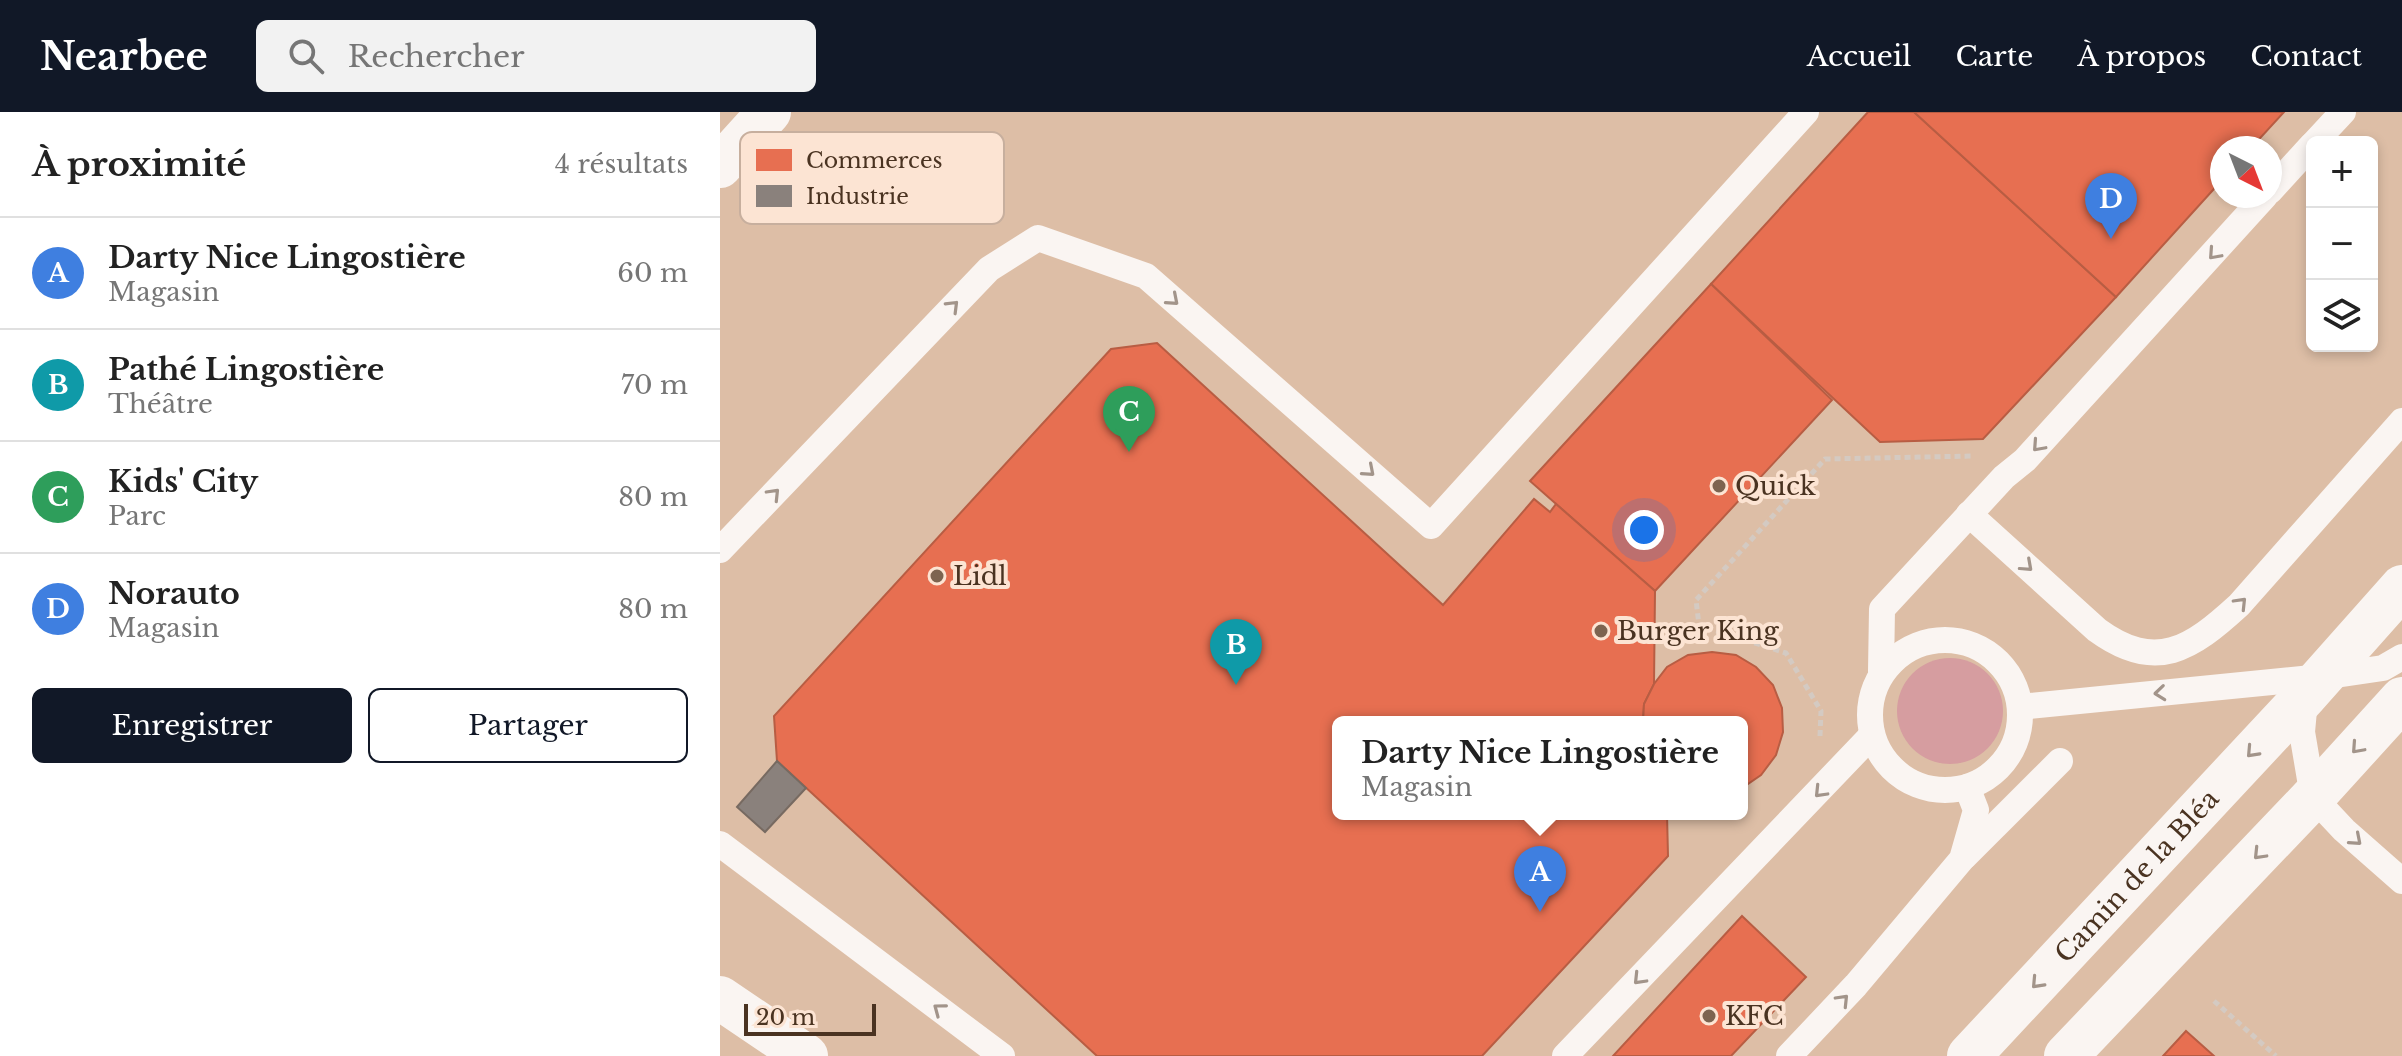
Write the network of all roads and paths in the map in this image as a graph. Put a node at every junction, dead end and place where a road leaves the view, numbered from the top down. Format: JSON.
{"nodes":[{"id":1,"x":769,"y":112,"type":"edge"},
{"id":2,"x":1806,"y":112,"type":"edge"},
{"id":3,"x":2343,"y":112,"type":"edge"},
{"id":4,"x":751,"y":132,"type":"edge"},
{"id":5,"x":2321,"y":136,"type":"edge"},
{"id":6,"x":740,"y":144,"type":"edge"},
{"id":7,"x":2306,"y":152,"type":"edge"},
{"id":8,"x":720,"y":166,"type":"edge"},
{"id":9,"x":2282,"y":178,"type":"edge"},
{"id":10,"x":2254,"y":208,"type":"edge"},
{"id":11,"x":2402,"y":421,"type":"edge"},
{"id":12,"x":1977,"y":456,"type":"dead end"},
{"id":13,"x":1969,"y":514,"type":"junction"},
{"id":14,"x":720,"y":550,"type":"edge"},
{"id":15,"x":2402,"y":587,"type":"edge"},
{"id":16,"x":2402,"y":657,"type":"edge"},
{"id":17,"x":1881,"y":671,"type":"junction"},
{"id":18,"x":2314,"y":686,"type":"junction"},
{"id":19,"x":2402,"y":699,"type":"edge"},
{"id":20,"x":2020,"y":707,"type":"junction"},
{"id":21,"x":1872,"y":735,"type":"junction"},
{"id":22,"x":1820,"y":741,"type":"dead end"},
{"id":23,"x":2060,"y":761,"type":"dead end"},
{"id":24,"x":1967,"y":787,"type":"junction"},
{"id":25,"x":2313,"y":797,"type":"junction"},
{"id":26,"x":720,"y":844,"type":"edge"},
{"id":27,"x":1962,"y":859,"type":"junction"},
{"id":28,"x":2402,"y":881,"type":"edge"},
{"id":29,"x":720,"y":998,"type":"edge"},
{"id":30,"x":2214,"y":1001,"type":"dead end"},
{"id":31,"x":801,"y":1055,"type":"edge"},
{"id":32,"x":1002,"y":1056,"type":"edge"},
{"id":33,"x":1565,"y":1056,"type":"edge"},
{"id":34,"x":1789,"y":1056,"type":"edge"},
{"id":35,"x":1969,"y":1056,"type":"edge"},
{"id":36,"x":2066,"y":1056,"type":"edge"},
{"id":37,"x":2276,"y":1056,"type":"edge"}],
"edges":[{"from":1,"to":4,"type":"street"},
{"from":14,"to":2,"type":"lane","one_way":true},
{"from":3,"to":5,"type":"lane"},
{"from":6,"to":8,"type":"street"},
{"from":7,"to":9,"type":"lane"},
{"from":10,"to":13,"type":"lane","one_way":true},
{"from":13,"to":11,"type":"lane","one_way":true},
{"from":12,"to":22,"type":"path"},
{"from":13,"to":17,"type":"lane"},
{"from":15,"to":18,"type":"street","name":"Camin de la Bléa"},
{"from":16,"to":18,"type":"lane"},
{"from":17,"to":20,"type":"lane"},
{"from":17,"to":21,"type":"lane"},
{"from":18,"to":20,"type":"lane","one_way":true},
{"from":18,"to":25,"type":"lane"},
{"from":18,"to":35,"type":"street","name":"Camin de la Bléa","one_way":true},
{"from":19,"to":25,"type":"street","one_way":true},
{"from":20,"to":24,"type":"lane"},
{"from":21,"to":24,"type":"lane"},
{"from":21,"to":33,"type":"lane","one_way":true},
{"from":23,"to":27,"type":"lane"},
{"from":24,"to":27,"type":"lane"},
{"from":25,"to":28,"type":"lane","one_way":true},
{"from":25,"to":36,"type":"street","one_way":true},
{"from":32,"to":26,"type":"lane","one_way":true},
{"from":34,"to":27,"type":"lane","one_way":true},
{"from":29,"to":31,"type":"street"},
{"from":30,"to":37,"type":"path"}]}
